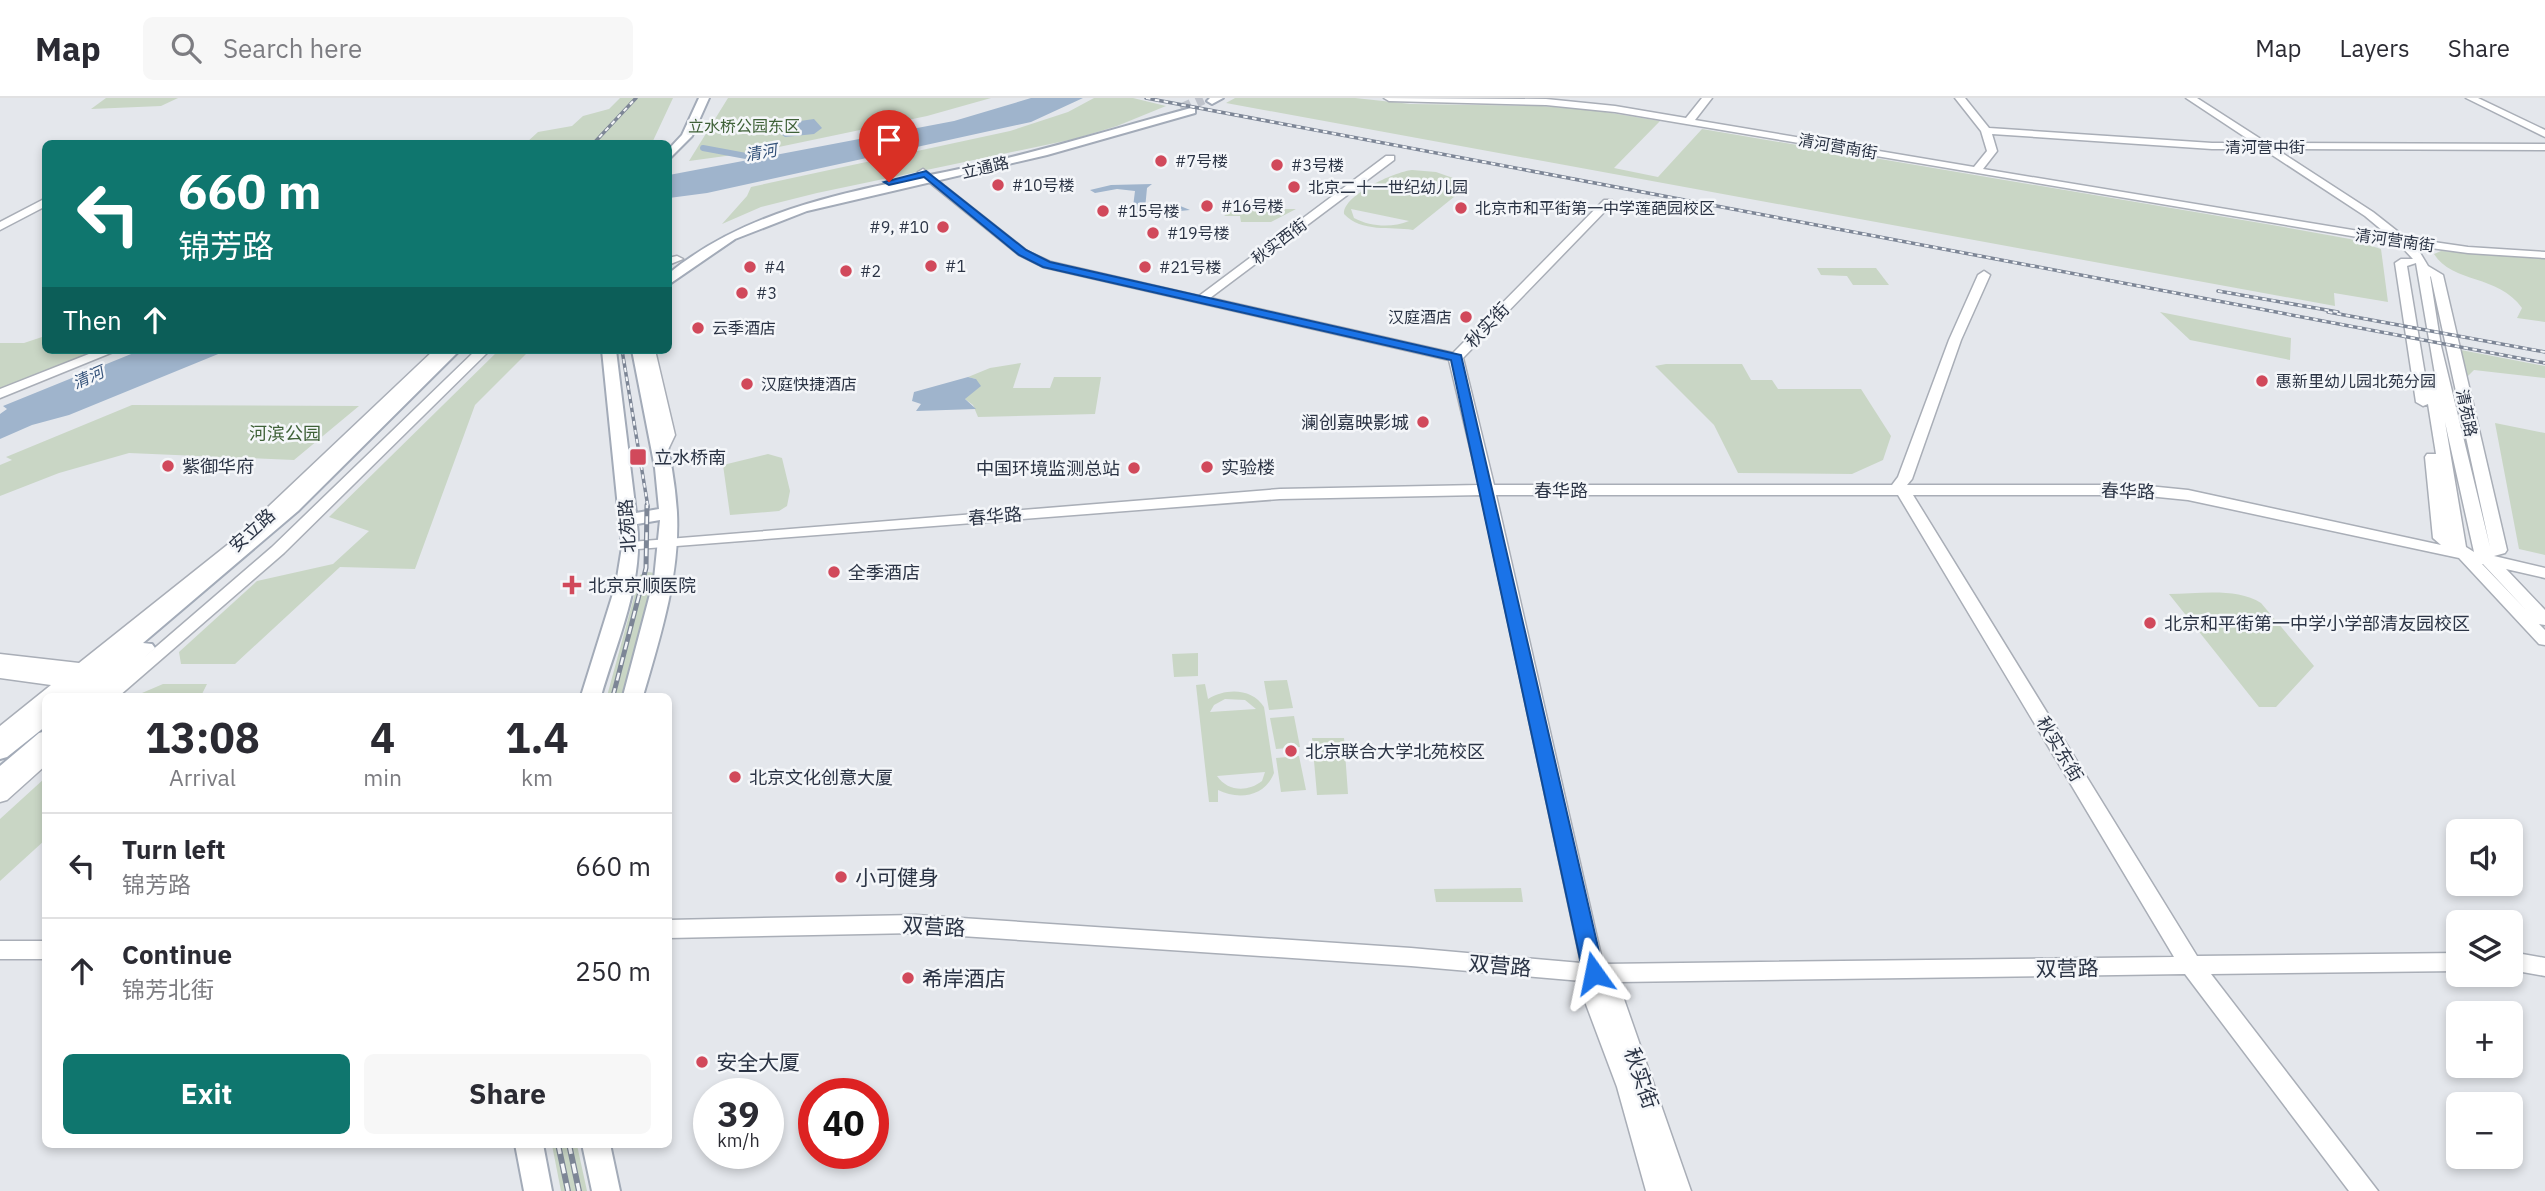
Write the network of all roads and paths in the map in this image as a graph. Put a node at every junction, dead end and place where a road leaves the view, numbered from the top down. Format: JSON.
{"nodes":[{"id":1,"x":690,"y":98,"type":"edge"},
{"id":2,"x":704,"y":98,"type":"edge"},
{"id":3,"x":1389,"y":98,"type":"edge"},
{"id":4,"x":1700,"y":98,"type":"edge"},
{"id":5,"x":1707,"y":98,"type":"edge"},
{"id":6,"x":1960,"y":98,"type":"edge"},
{"id":7,"x":2182,"y":98,"type":"edge"},
{"id":8,"x":2191,"y":98,"type":"edge"},
{"id":9,"x":2471,"y":98,"type":"edge"},
{"id":10,"x":1685,"y":120,"type":"junction"},
{"id":11,"x":701,"y":126,"type":"dead end"},
{"id":12,"x":1986,"y":131,"type":"junction"},
{"id":13,"x":2545,"y":134,"type":"edge"},
{"id":14,"x":1118,"y":135,"type":"junction"},
{"id":15,"x":687,"y":136,"type":"junction"},
{"id":16,"x":672,"y":141,"type":"edge"},
{"id":17,"x":1105,"y":142,"type":"dead end"},
{"id":18,"x":2255,"y":147,"type":"junction"},
{"id":19,"x":2269,"y":147,"type":"junction"},
{"id":20,"x":2545,"y":147,"type":"edge"},
{"id":21,"x":672,"y":153,"type":"edge"},
{"id":22,"x":1390,"y":158,"type":"dead end"},
{"id":23,"x":1977,"y":170,"type":"junction"},
{"id":24,"x":927,"y":175,"type":"junction"},
{"id":25,"x":843,"y":202,"type":"dead end"},
{"id":26,"x":1608,"y":202,"type":"dead end"},
{"id":27,"x":821,"y":203,"type":"junction"},
{"id":28,"x":42,"y":205,"type":"edge"},
{"id":29,"x":0,"y":230,"type":"edge"},
{"id":30,"x":2396,"y":238,"type":"junction"},
{"id":31,"x":2545,"y":255,"type":"edge"},
{"id":32,"x":672,"y":261,"type":"edge"},
{"id":33,"x":2417,"y":265,"type":"junction"},
{"id":34,"x":1984,"y":275,"type":"dead end"},
{"id":35,"x":672,"y":278,"type":"edge"},
{"id":36,"x":1202,"y":299,"type":"junction"},
{"id":37,"x":101,"y":354,"type":"edge"},
{"id":38,"x":438,"y":354,"type":"edge"},
{"id":39,"x":449,"y":354,"type":"edge"},
{"id":40,"x":463,"y":354,"type":"edge"},
{"id":41,"x":480,"y":354,"type":"edge"},
{"id":42,"x":609,"y":354,"type":"edge"},
{"id":43,"x":640,"y":354,"type":"edge"},
{"id":44,"x":649,"y":354,"type":"edge"},
{"id":45,"x":1457,"y":358,"type":"junction"},
{"id":46,"x":0,"y":394,"type":"edge"},
{"id":47,"x":662,"y":451,"type":"junction"},
{"id":48,"x":2436,"y":479,"type":"junction"},
{"id":49,"x":2483,"y":484,"type":"junction"},
{"id":50,"x":1487,"y":487,"type":"junction"},
{"id":51,"x":1901,"y":487,"type":"junction"},
{"id":52,"x":2450,"y":495,"type":"junction"},
{"id":53,"x":2470,"y":506,"type":"junction"},
{"id":54,"x":668,"y":513,"type":"junction"},
{"id":55,"x":628,"y":520,"type":"junction"},
{"id":56,"x":668,"y":540,"type":"junction"},
{"id":57,"x":631,"y":544,"type":"junction"},
{"id":58,"x":2460,"y":551,"type":"junction"},
{"id":59,"x":2484,"y":557,"type":"junction"},
{"id":60,"x":665,"y":567,"type":"junction"},
{"id":61,"x":2545,"y":567,"type":"edge"},
{"id":62,"x":628,"y":571,"type":"junction"},
{"id":63,"x":2545,"y":573,"type":"edge"},
{"id":64,"x":2545,"y":620,"type":"edge"},
{"id":65,"x":2545,"y":640,"type":"edge"},
{"id":66,"x":0,"y":660,"type":"edge"},
{"id":67,"x":84,"y":669,"type":"junction"},
{"id":68,"x":0,"y":672,"type":"edge"},
{"id":69,"x":68,"y":689,"type":"edge"},
{"id":70,"x":94,"y":693,"type":"edge"},
{"id":71,"x":111,"y":693,"type":"edge"},
{"id":72,"x":592,"y":693,"type":"edge"},
{"id":73,"x":634,"y":693,"type":"edge"},
{"id":74,"x":42,"y":702,"type":"edge"},
{"id":75,"x":42,"y":718,"type":"edge"},
{"id":76,"x":0,"y":736,"type":"edge"},
{"id":77,"x":42,"y":741,"type":"edge"},
{"id":78,"x":0,"y":752,"type":"edge"},
{"id":79,"x":42,"y":758,"type":"edge"},
{"id":80,"x":0,"y":778,"type":"edge"},
{"id":81,"x":0,"y":795,"type":"edge"},
{"id":82,"x":672,"y":929,"type":"edge"},
{"id":83,"x":0,"y":950,"type":"edge"},
{"id":84,"x":42,"y":950,"type":"edge"},
{"id":85,"x":2446,"y":962,"type":"edge"},
{"id":86,"x":2523,"y":963,"type":"edge"},
{"id":87,"x":2192,"y":967,"type":"junction"},
{"id":88,"x":2545,"y":967,"type":"edge"},
{"id":89,"x":1594,"y":973,"type":"junction"},
{"id":90,"x":1607,"y":1008,"type":"junction"},
{"id":91,"x":530,"y":1148,"type":"edge"},
{"id":92,"x":597,"y":1148,"type":"edge"},
{"id":93,"x":538,"y":1191,"type":"edge"},
{"id":94,"x":606,"y":1191,"type":"edge"},
{"id":95,"x":1659,"y":1191,"type":"edge"},
{"id":96,"x":1678,"y":1191,"type":"edge"},
{"id":97,"x":2365,"y":1191,"type":"edge"}],
"edges":[{"from":1,"to":16,"type":"main road"},
{"from":2,"to":15,"type":"main road"},
{"from":3,"to":10,"type":"street","name":"清河营南街"},
{"from":4,"to":10,"type":"street"},
{"from":5,"to":10,"type":"street"},
{"from":6,"to":12,"type":"street"},
{"from":7,"to":18,"type":"street","name":"清苑路"},
{"from":8,"to":19,"type":"street","name":"清苑路"},
{"from":9,"to":13,"type":"street"},
{"from":10,"to":23,"type":"street","name":"清河营南街"},
{"from":11,"to":15,"type":"main road"},
{"from":12,"to":18,"type":"street","name":"清河营中街"},
{"from":12,"to":23,"type":"street"},
{"from":14,"to":17,"type":"main road"},
{"from":14,"to":24,"type":"main road","name":"立通路"},
{"from":14,"to":24,"type":"main road","name":"立通路"},
{"from":15,"to":21,"type":"main road"},
{"from":18,"to":19,"type":"street","name":"清河营中街"},
{"from":18,"to":30,"type":"street","name":"清苑路"},
{"from":19,"to":20,"type":"street","name":"清河营中街"},
{"from":19,"to":30,"type":"street","name":"清苑路"},
{"from":22,"to":36,"type":"street","name":"秋实西街"},
{"from":23,"to":30,"type":"street","name":"清河营南街"},
{"from":24,"to":27,"type":"main road","name":"立通路"},
{"from":24,"to":32,"type":"main road","name":"立通路"},
{"from":24,"to":36,"type":"street"},
{"from":25,"to":27,"type":"main road"},
{"from":26,"to":45,"type":"street","name":"秋实街"},
{"from":27,"to":35,"type":"main road","name":"立通路"},
{"from":28,"to":29,"type":"street"},
{"from":30,"to":31,"type":"street","name":"清河营南街"},
{"from":30,"to":33,"type":"street","name":"清苑路"},
{"from":33,"to":48,"type":"street"},
{"from":33,"to":49,"type":"street","name":"清苑路"},
{"from":33,"to":52,"type":"street","name":"清苑路"},
{"from":33,"to":53,"type":"street","name":"清苑路"},
{"from":34,"to":51,"type":"street"},
{"from":36,"to":45,"type":"street"},
{"from":37,"to":46,"type":"street"},
{"from":38,"to":67,"type":"street","name":"安立路"},
{"from":39,"to":69,"type":"main road","name":"安立路"},
{"from":40,"to":70,"type":"main road","name":"安立路"},
{"from":41,"to":71,"type":"street","name":"安立路"},
{"from":42,"to":55,"type":"main road","name":"北苑路"},
{"from":43,"to":47,"type":"main road"},
{"from":44,"to":47,"type":"street"},
{"from":45,"to":50,"type":"street","name":"秋实街"},
{"from":47,"to":54,"type":"main road"},
{"from":48,"to":52,"type":"street"},
{"from":48,"to":58,"type":"street"},
{"from":49,"to":53,"type":"street"},
{"from":49,"to":59,"type":"street","name":"清苑路"},
{"from":50,"to":51,"type":"street","name":"春华路"},
{"from":50,"to":56,"type":"street","name":"春华路"},
{"from":50,"to":89,"type":"street","name":"秋实街"},
{"from":51,"to":58,"type":"street","name":"春华路"},
{"from":51,"to":87,"type":"street","name":"秋实东街"},
{"from":52,"to":58,"type":"street","name":"清苑路"},
{"from":53,"to":59,"type":"street","name":"清苑路"},
{"from":54,"to":55,"type":"main road"},
{"from":54,"to":56,"type":"main road"},
{"from":55,"to":57,"type":"main road","name":"北苑路"},
{"from":56,"to":57,"type":"street","name":"春华路"},
{"from":56,"to":60,"type":"main road"},
{"from":57,"to":62,"type":"main road","name":"北苑路"},
{"from":58,"to":59,"type":"street","name":"春华路"},
{"from":58,"to":65,"type":"street"},
{"from":59,"to":61,"type":"street"},
{"from":59,"to":63,"type":"street"},
{"from":59,"to":64,"type":"street","name":"清苑路"},
{"from":60,"to":62,"type":"main road"},
{"from":60,"to":73,"type":"main road"},
{"from":62,"to":72,"type":"main road","name":"北苑路"},
{"from":66,"to":67,"type":"street"},
{"from":67,"to":69,"type":"street","name":"安立路"},
{"from":68,"to":69,"type":"street"},
{"from":74,"to":76,"type":"street","name":"安立路"},
{"from":75,"to":78,"type":"main road"},
{"from":77,"to":80,"type":"main road"},
{"from":79,"to":81,"type":"street"},
{"from":82,"to":89,"type":"street","name":"双营路"},
{"from":83,"to":84,"type":"street"},
{"from":85,"to":87,"type":"street","name":"双营路"},
{"from":86,"to":88,"type":"street"},
{"from":87,"to":89,"type":"street","name":"双营路"},
{"from":87,"to":97,"type":"street","name":"秋实东街"},
{"from":89,"to":90,"type":"street","name":"秋实街"},
{"from":90,"to":95,"type":"street","name":"秋实街"},
{"from":90,"to":96,"type":"street","name":"秋实街"},
{"from":91,"to":93,"type":"main road"},
{"from":92,"to":94,"type":"main road"}]}
